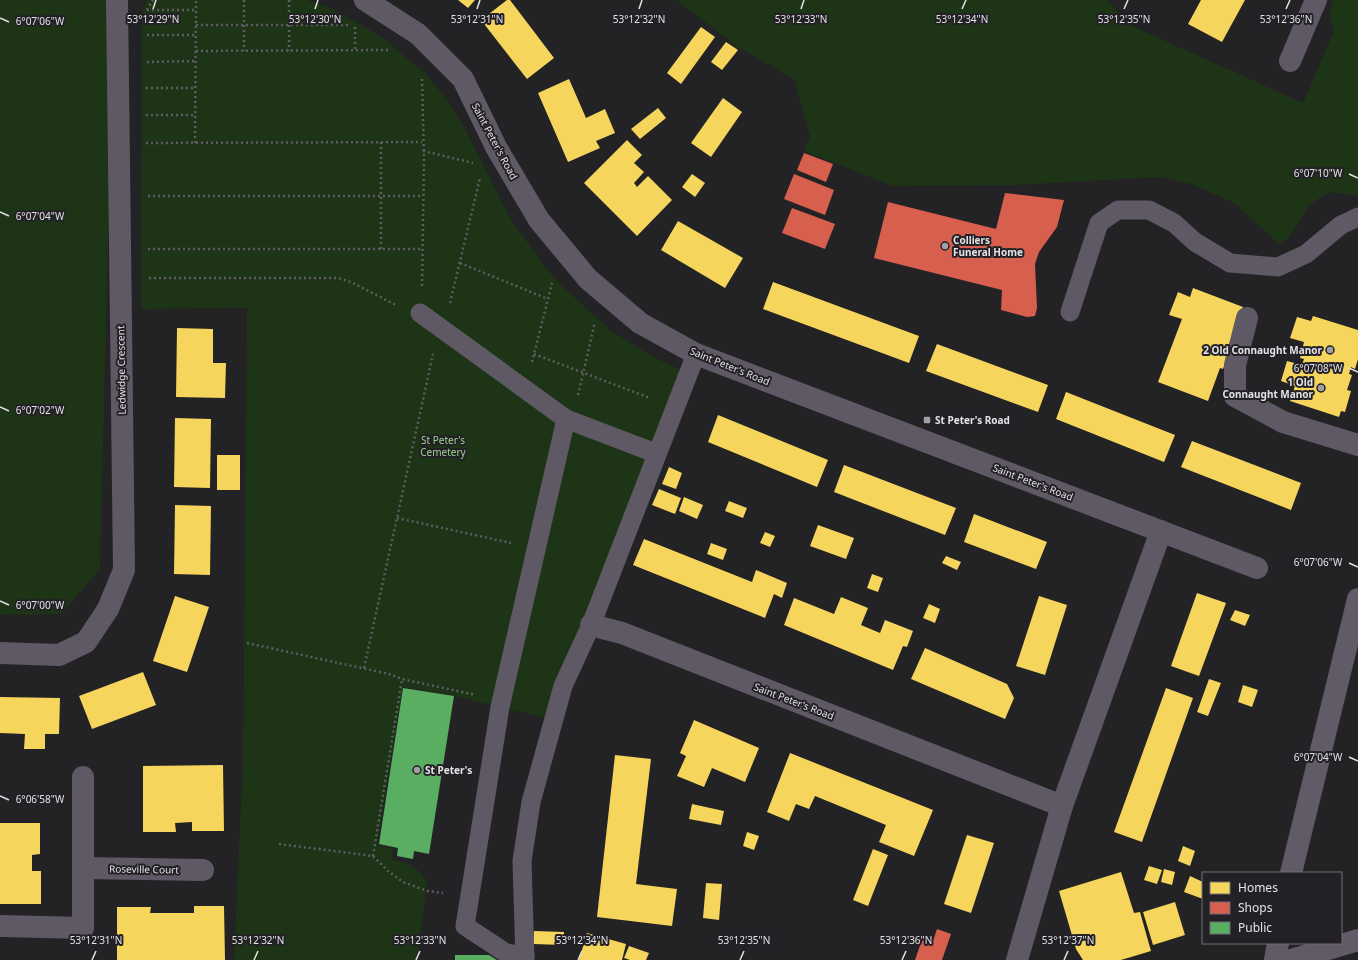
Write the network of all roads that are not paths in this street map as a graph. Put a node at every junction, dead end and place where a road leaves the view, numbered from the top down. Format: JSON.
{"nodes":[{"id":1,"x":117,"y":0,"type":"edge"},
{"id":2,"x":365,"y":0,"type":"edge"},
{"id":3,"x":1316,"y":0,"type":"edge"},
{"id":4,"x":1290,"y":61,"type":"dead end"},
{"id":5,"x":1358,"y":217,"type":"edge"},
{"id":6,"x":1070,"y":312,"type":"dead end"},
{"id":7,"x":420,"y":313,"type":"road end"},
{"id":8,"x":1247,"y":318,"type":"dead end"},
{"id":9,"x":696,"y":354,"type":"junction"},
{"id":10,"x":569,"y":420,"type":"junction"},
{"id":11,"x":1358,"y":445,"type":"edge"},
{"id":12,"x":650,"y":451,"type":"dead end"},
{"id":13,"x":1161,"y":531,"type":"junction"},
{"id":14,"x":1257,"y":568,"type":"dead end"},
{"id":15,"x":1358,"y":599,"type":"edge"},
{"id":16,"x":591,"y":625,"type":"junction"},
{"id":17,"x":0,"y":653,"type":"edge"},
{"id":18,"x":83,"y":777,"type":"dead end"},
{"id":19,"x":1062,"y":806,"type":"junction"},
{"id":20,"x":84,"y":868,"type":"junction"},
{"id":21,"x":203,"y":870,"type":"dead end"},
{"id":22,"x":1291,"y":872,"type":"edge"},
{"id":23,"x":0,"y":926,"type":"edge"},
{"id":24,"x":1358,"y":941,"type":"edge"},
{"id":25,"x":1278,"y":944,"type":"edge"},
{"id":26,"x":525,"y":958,"type":"edge"},
{"id":27,"x":1017,"y":960,"type":"edge"},
{"id":28,"x":1276,"y":960,"type":"edge"},
{"id":29,"x":1290,"y":960,"type":"edge"},
{"id":30,"x":1342,"y":960,"type":"edge"}],
"edges":[{"from":1,"to":17,"type":"street","name":"Ledwidge Crescent"},
{"from":2,"to":9,"type":"street","name":"Saint Peter's Road"},
{"from":3,"to":4,"type":"street"},
{"from":5,"to":6,"type":"lane"},
{"from":7,"to":10,"type":"lane"},
{"from":8,"to":11,"type":"street"},
{"from":9,"to":13,"type":"street","name":"Saint Peter's Road"},
{"from":9,"to":16,"type":"lane"},
{"from":10,"to":12,"type":"lane"},
{"from":10,"to":26,"type":"lane"},
{"from":13,"to":14,"type":"street","name":"Saint Peter's Road"},
{"from":13,"to":19,"type":"street"},
{"from":15,"to":22,"type":"street"},
{"from":16,"to":19,"type":"street","name":"Saint Peter's Road"},
{"from":16,"to":26,"type":"lane"},
{"from":18,"to":20,"type":"street"},
{"from":19,"to":27,"type":"street"},
{"from":20,"to":21,"type":"street","name":"Roseville Court"},
{"from":20,"to":23,"type":"street"},
{"from":24,"to":29,"type":"street"},
{"from":24,"to":30,"type":"street"},
{"from":25,"to":28,"type":"street"}]}
